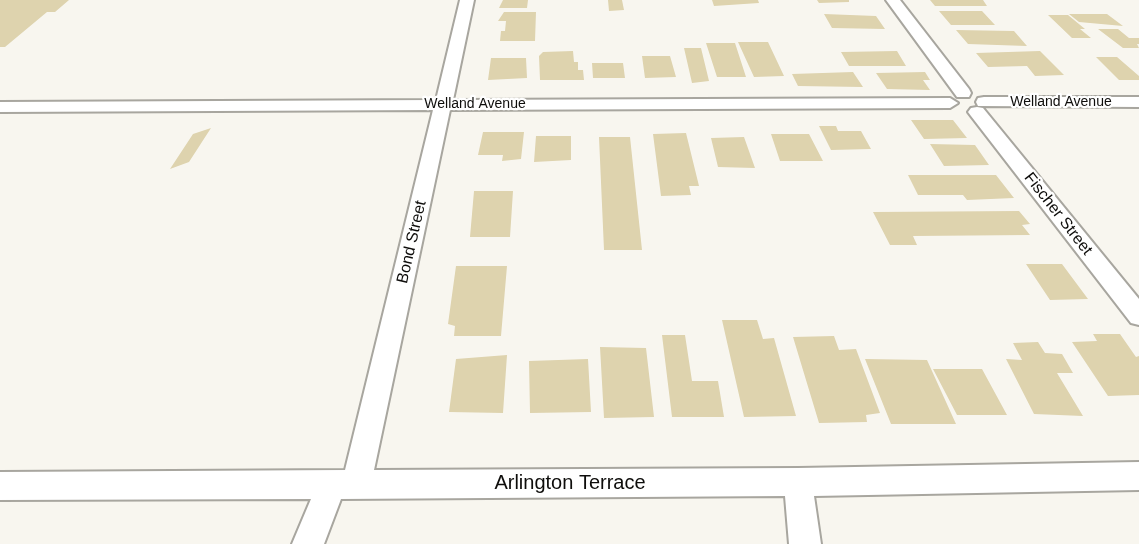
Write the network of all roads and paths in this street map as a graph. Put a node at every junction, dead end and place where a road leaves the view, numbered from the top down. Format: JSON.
{"nodes":[{"id":1,"x":467,"y":0,"type":"edge"},
{"id":2,"x":893,"y":0,"type":"edge"},
{"id":3,"x":956,"y":98,"type":"junction"},
{"id":4,"x":1139,"y":102,"type":"edge"},
{"id":5,"x":444,"y":104,"type":"junction"},
{"id":6,"x":0,"y":107,"type":"edge"},
{"id":7,"x":981,"y":107,"type":"junction"},
{"id":8,"x":1139,"y":316,"type":"edge"},
{"id":9,"x":1139,"y":476,"type":"edge"},
{"id":10,"x":798,"y":482,"type":"junction"},
{"id":11,"x":344,"y":484,"type":"junction"},
{"id":12,"x":0,"y":486,"type":"edge"},
{"id":13,"x":308,"y":544,"type":"edge"},
{"id":14,"x":805,"y":544,"type":"edge"}],
"edges":[{"from":1,"to":5,"type":"street","name":"Bond Street"},
{"from":2,"to":3,"type":"street"},
{"from":3,"to":5,"type":"street","name":"Welland Avenue"},
{"from":3,"to":7,"type":"street"},
{"from":4,"to":7,"type":"street","name":"Welland Avenue"},
{"from":5,"to":6,"type":"street","name":"Welland Avenue"},
{"from":5,"to":11,"type":"street","name":"Bond Street"},
{"from":7,"to":8,"type":"street","name":"Fischer Street"},
{"from":9,"to":10,"type":"street","name":"Arlington Terrace"},
{"from":10,"to":11,"type":"street","name":"Arlington Terrace"},
{"from":10,"to":14,"type":"street"},
{"from":11,"to":12,"type":"street","name":"Arlington Terrace"},
{"from":11,"to":13,"type":"street","name":"Bond Street"}]}
